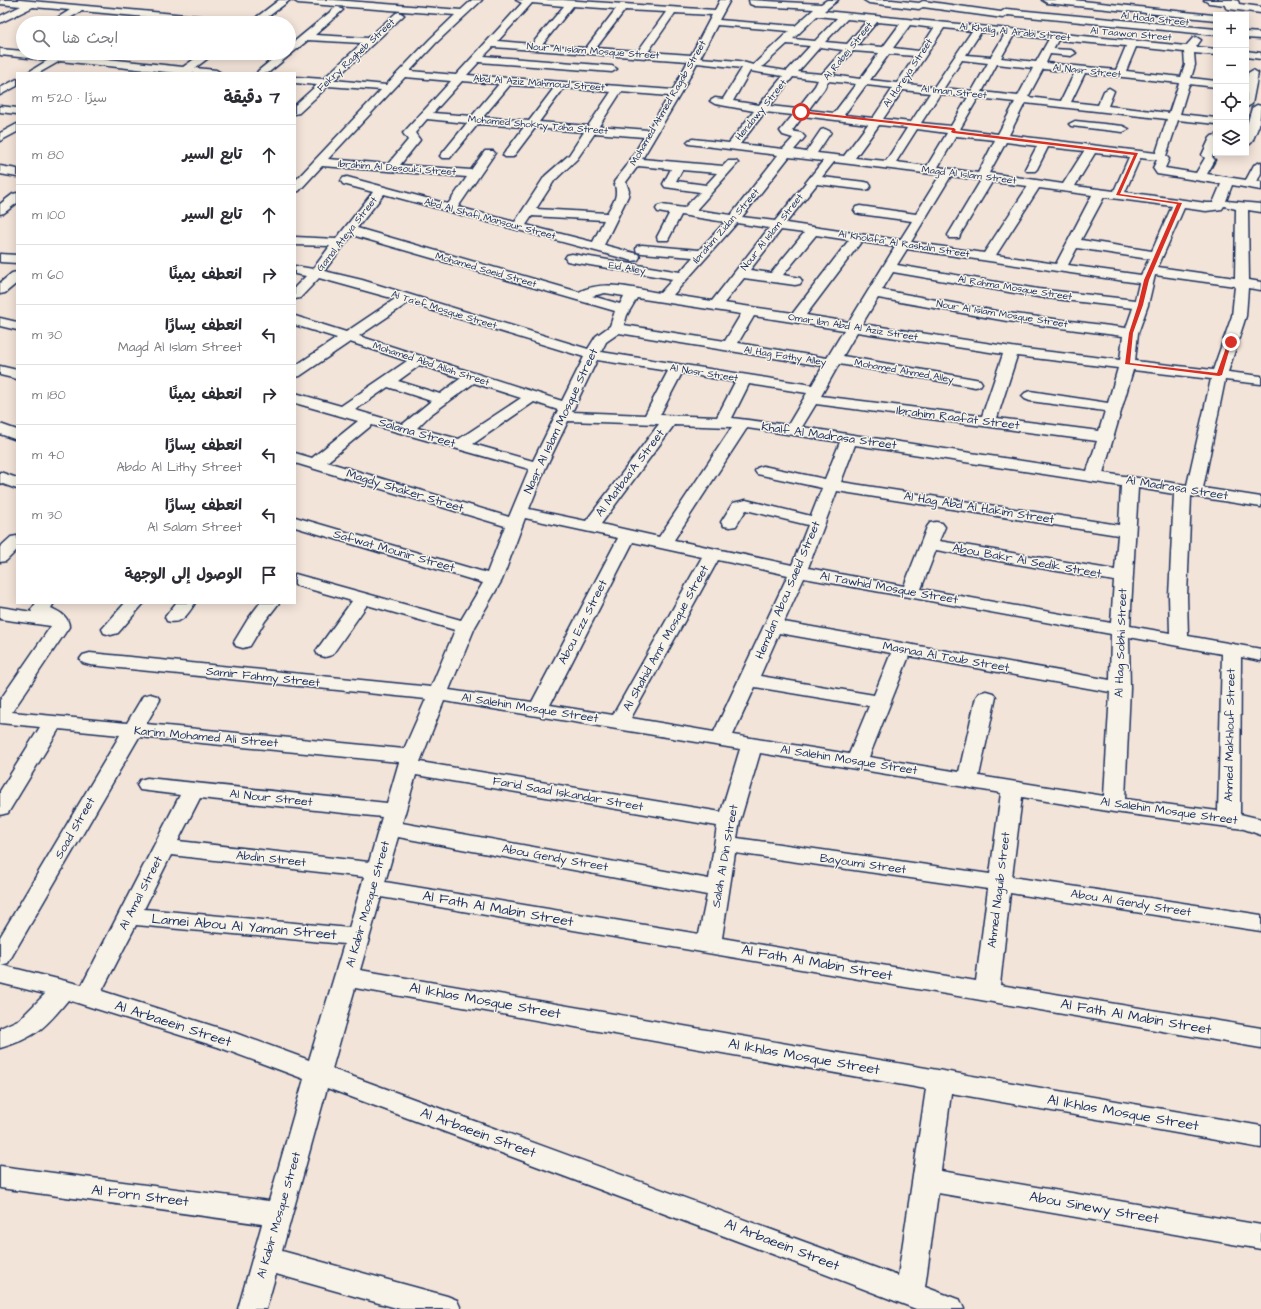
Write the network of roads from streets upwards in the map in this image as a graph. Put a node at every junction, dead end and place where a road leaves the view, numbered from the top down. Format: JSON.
{"nodes":[{"id":1,"x":285,"y":0,"type":"edge"},
{"id":2,"x":298,"y":0,"type":"edge"},
{"id":3,"x":430,"y":0,"type":"edge"},
{"id":4,"x":477,"y":0,"type":"edge"},
{"id":5,"x":525,"y":0,"type":"edge"},
{"id":6,"x":682,"y":0,"type":"edge"},
{"id":7,"x":725,"y":0,"type":"edge"},
{"id":8,"x":754,"y":0,"type":"edge"},
{"id":9,"x":788,"y":0,"type":"edge"},
{"id":10,"x":868,"y":0,"type":"edge"},
{"id":11,"x":950,"y":0,"type":"edge"},
{"id":12,"x":1047,"y":0,"type":"edge"},
{"id":13,"x":1119,"y":0,"type":"edge"},
{"id":14,"x":1128,"y":0,"type":"edge"},
{"id":15,"x":1209,"y":0,"type":"edge"},
{"id":16,"x":1246,"y":0,"type":"edge"},
{"id":17,"x":0,"y":1,"type":"edge"},
{"id":18,"x":963,"y":1,"type":"edge"},
{"id":19,"x":1261,"y":2,"type":"edge"},
{"id":20,"x":924,"y":3,"type":"edge"},
{"id":21,"x":32,"y":4,"type":"junction"},
{"id":22,"x":337,"y":4,"type":"edge"},
{"id":23,"x":570,"y":4,"type":"junction"},
{"id":24,"x":622,"y":7,"type":"junction"},
{"id":25,"x":829,"y":7,"type":"edge"},
{"id":26,"x":856,"y":7,"type":"dead end"},
{"id":27,"x":1111,"y":7,"type":"junction"},
{"id":28,"x":80,"y":8,"type":"junction"},
{"id":29,"x":419,"y":9,"type":"junction"},
{"id":30,"x":674,"y":10,"type":"junction"},
{"id":31,"x":1261,"y":10,"type":"edge"},
{"id":32,"x":1008,"y":12,"type":"junction"},
{"id":33,"x":1215,"y":12,"type":"edge"},
{"id":34,"x":1249,"y":12,"type":"edge"},
{"id":35,"x":136,"y":13,"type":"junction"},
{"id":36,"x":464,"y":13,"type":"junction"},
{"id":37,"x":1102,"y":14,"type":"junction"},
{"id":38,"x":399,"y":15,"type":"dead end"},
{"id":39,"x":66,"y":16,"type":"edge"},
{"id":40,"x":131,"y":16,"type":"edge"},
{"id":41,"x":155,"y":16,"type":"edge"},
{"id":42,"x":263,"y":16,"type":"edge"},
{"id":43,"x":1213,"y":16,"type":"edge"},
{"id":44,"x":908,"y":17,"type":"junction"},
{"id":45,"x":1213,"y":17,"type":"edge"},
{"id":46,"x":1213,"y":17,"type":"edge"},
{"id":47,"x":1213,"y":17,"type":"edge"},
{"id":48,"x":1213,"y":17,"type":"edge"},
{"id":49,"x":1249,"y":17,"type":"edge"},
{"id":50,"x":716,"y":18,"type":"junction"},
{"id":51,"x":1261,"y":18,"type":"edge"},
{"id":52,"x":874,"y":19,"type":"junction"},
{"id":53,"x":0,"y":20,"type":"edge"},
{"id":54,"x":1093,"y":22,"type":"junction"},
{"id":55,"x":1213,"y":24,"type":"edge"},
{"id":56,"x":941,"y":25,"type":"junction"},
{"id":57,"x":1249,"y":25,"type":"edge"},
{"id":58,"x":1261,"y":27,"type":"edge"},
{"id":59,"x":797,"y":29,"type":"junction"},
{"id":60,"x":983,"y":29,"type":"junction"},
{"id":61,"x":1084,"y":30,"type":"junction"},
{"id":62,"x":1011,"y":32,"type":"junction"},
{"id":63,"x":1249,"y":35,"type":"edge"},
{"id":64,"x":1055,"y":36,"type":"junction"},
{"id":65,"x":1261,"y":36,"type":"edge"},
{"id":66,"x":306,"y":37,"type":"junction"},
{"id":67,"x":1075,"y":38,"type":"junction"},
{"id":68,"x":371,"y":41,"type":"junction"},
{"id":69,"x":784,"y":41,"type":"junction"},
{"id":70,"x":16,"y":44,"type":"edge"},
{"id":71,"x":491,"y":44,"type":"junction"},
{"id":72,"x":818,"y":44,"type":"junction"},
{"id":73,"x":1132,"y":44,"type":"junction"},
{"id":74,"x":1249,"y":44,"type":"edge"},
{"id":75,"x":296,"y":45,"type":"edge"},
{"id":76,"x":1261,"y":45,"type":"edge"},
{"id":77,"x":535,"y":47,"type":"junction"},
{"id":78,"x":849,"y":47,"type":"junction"},
{"id":79,"x":560,"y":48,"type":"junction"},
{"id":80,"x":589,"y":50,"type":"junction"},
{"id":81,"x":886,"y":51,"type":"junction"},
{"id":82,"x":1046,"y":51,"type":"junction"},
{"id":83,"x":1,"y":52,"type":"edge"},
{"id":84,"x":1213,"y":52,"type":"edge"},
{"id":85,"x":16,"y":53,"type":"edge"},
{"id":86,"x":623,"y":53,"type":"junction"},
{"id":87,"x":641,"y":54,"type":"junction"},
{"id":88,"x":920,"y":54,"type":"junction"},
{"id":89,"x":1071,"y":54,"type":"dead end"},
{"id":90,"x":1190,"y":54,"type":"junction"},
{"id":91,"x":1249,"y":54,"type":"edge"},
{"id":92,"x":1261,"y":56,"type":"edge"},
{"id":93,"x":959,"y":57,"type":"junction"},
{"id":94,"x":476,"y":59,"type":"junction"},
{"id":95,"x":694,"y":59,"type":"junction"},
{"id":96,"x":54,"y":60,"type":"edge"},
{"id":97,"x":94,"y":60,"type":"edge"},
{"id":98,"x":124,"y":60,"type":"edge"},
{"id":99,"x":200,"y":60,"type":"edge"},
{"id":100,"x":278,"y":60,"type":"edge"},
{"id":101,"x":993,"y":61,"type":"junction"},
{"id":102,"x":1213,"y":61,"type":"edge"},
{"id":103,"x":118,"y":64,"type":"junction"},
{"id":104,"x":548,"y":64,"type":"junction"},
{"id":105,"x":1038,"y":66,"type":"junction"},
{"id":106,"x":1143,"y":67,"type":"dead end"},
{"id":107,"x":612,"y":68,"type":"junction"},
{"id":108,"x":751,"y":68,"type":"junction"},
{"id":109,"x":1080,"y":71,"type":"junction"},
{"id":110,"x":34,"y":72,"type":"edge"},
{"id":111,"x":106,"y":72,"type":"edge"},
{"id":112,"x":183,"y":72,"type":"edge"},
{"id":113,"x":263,"y":72,"type":"edge"},
{"id":114,"x":1253,"y":73,"type":"dead end"},
{"id":115,"x":402,"y":74,"type":"junction"},
{"id":116,"x":790,"y":74,"type":"junction"},
{"id":117,"x":1119,"y":75,"type":"junction"},
{"id":118,"x":1139,"y":77,"type":"junction"},
{"id":119,"x":460,"y":78,"type":"junction"},
{"id":120,"x":824,"y":78,"type":"junction"},
{"id":121,"x":296,"y":80,"type":"edge"},
{"id":122,"x":507,"y":81,"type":"junction"},
{"id":123,"x":1184,"y":81,"type":"junction"},
{"id":124,"x":863,"y":82,"type":"junction"},
{"id":125,"x":16,"y":83,"type":"edge"},
{"id":126,"x":325,"y":83,"type":"junction"},
{"id":127,"x":534,"y":83,"type":"junction"},
{"id":128,"x":1213,"y":84,"type":"edge"},
{"id":129,"x":561,"y":85,"type":"junction"},
{"id":130,"x":900,"y":86,"type":"junction"},
{"id":131,"x":599,"y":87,"type":"junction"},
{"id":132,"x":389,"y":88,"type":"junction"},
{"id":133,"x":1252,"y":88,"type":"edge"},
{"id":134,"x":618,"y":89,"type":"junction"},
{"id":135,"x":937,"y":90,"type":"junction"},
{"id":136,"x":1109,"y":91,"type":"dead end"},
{"id":137,"x":0,"y":92,"type":"edge"},
{"id":138,"x":676,"y":93,"type":"junction"},
{"id":139,"x":974,"y":94,"type":"junction"},
{"id":140,"x":1021,"y":99,"type":"junction"},
{"id":141,"x":715,"y":101,"type":"dead end"},
{"id":142,"x":726,"y":103,"type":"junction"},
{"id":143,"x":1065,"y":104,"type":"junction"},
{"id":144,"x":1082,"y":106,"type":"junction"},
{"id":145,"x":763,"y":108,"type":"junction"},
{"id":146,"x":1102,"y":108,"type":"junction"},
{"id":147,"x":0,"y":109,"type":"edge"},
{"id":148,"x":296,"y":110,"type":"edge"},
{"id":149,"x":16,"y":111,"type":"edge"},
{"id":150,"x":801,"y":112,"type":"junction"},
{"id":151,"x":1130,"y":112,"type":"junction"},
{"id":152,"x":425,"y":116,"type":"junction"},
{"id":153,"x":1174,"y":116,"type":"junction"},
{"id":154,"x":837,"y":117,"type":"junction"},
{"id":155,"x":1256,"y":119,"type":"edge"},
{"id":156,"x":475,"y":120,"type":"junction"},
{"id":157,"x":876,"y":121,"type":"junction"},
{"id":158,"x":1213,"y":121,"type":"edge"},
{"id":159,"x":532,"y":125,"type":"junction"},
{"id":160,"x":915,"y":125,"type":"junction"},
{"id":161,"x":16,"y":128,"type":"edge"},
{"id":162,"x":591,"y":129,"type":"junction"},
{"id":163,"x":954,"y":131,"type":"junction"},
{"id":164,"x":825,"y":132,"type":"dead end"},
{"id":165,"x":651,"y":134,"type":"junction"},
{"id":166,"x":1070,"y":135,"type":"junction"},
{"id":167,"x":1249,"y":135,"type":"edge"},
{"id":168,"x":0,"y":138,"type":"edge"},
{"id":169,"x":1002,"y":138,"type":"junction"},
{"id":170,"x":16,"y":140,"type":"edge"},
{"id":171,"x":1119,"y":140,"type":"junction"},
{"id":172,"x":693,"y":142,"type":"dead end"},
{"id":173,"x":1044,"y":143,"type":"junction"},
{"id":174,"x":732,"y":146,"type":"junction"},
{"id":175,"x":1213,"y":147,"type":"edge"},
{"id":176,"x":746,"y":148,"type":"junction"},
{"id":177,"x":1091,"y":148,"type":"junction"},
{"id":178,"x":489,"y":152,"type":"dead end"},
{"id":179,"x":787,"y":153,"type":"junction"},
{"id":180,"x":1136,"y":154,"type":"junction"},
{"id":181,"x":509,"y":155,"type":"dead end"},
{"id":182,"x":446,"y":156,"type":"dead end"},
{"id":183,"x":809,"y":156,"type":"junction"},
{"id":184,"x":1160,"y":157,"type":"junction"},
{"id":185,"x":831,"y":158,"type":"junction"},
{"id":186,"x":847,"y":160,"type":"junction"},
{"id":187,"x":319,"y":162,"type":"junction"},
{"id":188,"x":635,"y":162,"type":"junction"},
{"id":189,"x":889,"y":165,"type":"junction"},
{"id":190,"x":678,"y":166,"type":"junction"},
{"id":191,"x":1261,"y":166,"type":"edge"},
{"id":192,"x":391,"y":168,"type":"junction"},
{"id":193,"x":1031,"y":169,"type":"dead end"},
{"id":194,"x":0,"y":170,"type":"edge"},
{"id":195,"x":726,"y":170,"type":"junction"},
{"id":196,"x":931,"y":170,"type":"junction"},
{"id":197,"x":948,"y":172,"type":"junction"},
{"id":198,"x":16,"y":173,"type":"edge"},
{"id":199,"x":475,"y":174,"type":"junction"},
{"id":200,"x":985,"y":177,"type":"junction"},
{"id":201,"x":1200,"y":177,"type":"junction"},
{"id":202,"x":813,"y":180,"type":"junction"},
{"id":203,"x":347,"y":181,"type":"dead end"},
{"id":204,"x":1228,"y":181,"type":"junction"},
{"id":205,"x":1036,"y":183,"type":"junction"},
{"id":206,"x":1256,"y":185,"type":"edge"},
{"id":207,"x":865,"y":186,"type":"dead end"},
{"id":208,"x":296,"y":187,"type":"edge"},
{"id":209,"x":1067,"y":188,"type":"junction"},
{"id":210,"x":708,"y":189,"type":"junction"},
{"id":211,"x":382,"y":190,"type":"junction"},
{"id":212,"x":1100,"y":192,"type":"junction"},
{"id":213,"x":1118,"y":194,"type":"junction"},
{"id":214,"x":0,"y":198,"type":"edge"},
{"id":215,"x":16,"y":198,"type":"edge"},
{"id":216,"x":1180,"y":203,"type":"junction"},
{"id":217,"x":1220,"y":203,"type":"junction"},
{"id":218,"x":1242,"y":206,"type":"junction"},
{"id":219,"x":451,"y":208,"type":"junction"},
{"id":220,"x":1261,"y":208,"type":"edge"},
{"id":221,"x":662,"y":209,"type":"dead end"},
{"id":222,"x":0,"y":210,"type":"edge"},
{"id":223,"x":860,"y":210,"type":"dead end"},
{"id":224,"x":528,"y":212,"type":"junction"},
{"id":225,"x":682,"y":212,"type":"junction"},
{"id":226,"x":612,"y":217,"type":"junction"},
{"id":227,"x":734,"y":218,"type":"junction"},
{"id":228,"x":921,"y":218,"type":"junction"},
{"id":229,"x":777,"y":225,"type":"junction"},
{"id":230,"x":518,"y":226,"type":"junction"},
{"id":231,"x":349,"y":230,"type":"junction"},
{"id":232,"x":812,"y":230,"type":"junction"},
{"id":233,"x":954,"y":235,"type":"dead end"},
{"id":234,"x":663,"y":237,"type":"dead end"},
{"id":235,"x":858,"y":237,"type":"junction"},
{"id":236,"x":296,"y":241,"type":"edge"},
{"id":237,"x":1073,"y":243,"type":"junction"},
{"id":238,"x":339,"y":244,"type":"junction"},
{"id":239,"x":905,"y":244,"type":"junction"},
{"id":240,"x":597,"y":247,"type":"junction"},
{"id":241,"x":703,"y":254,"type":"junction"},
{"id":242,"x":1156,"y":256,"type":"junction"},
{"id":243,"x":0,"y":258,"type":"edge"},
{"id":244,"x":572,"y":258,"type":"dead end"},
{"id":245,"x":986,"y":258,"type":"junction"},
{"id":246,"x":16,"y":259,"type":"edge"},
{"id":247,"x":890,"y":268,"type":"junction"},
{"id":248,"x":1060,"y":268,"type":"junction"},
{"id":249,"x":296,"y":270,"type":"edge"},
{"id":250,"x":316,"y":273,"type":"junction"},
{"id":251,"x":740,"y":273,"type":"junction"},
{"id":252,"x":1148,"y":275,"type":"junction"},
{"id":253,"x":683,"y":276,"type":"junction"},
{"id":254,"x":16,"y":277,"type":"edge"},
{"id":255,"x":774,"y":278,"type":"junction"},
{"id":256,"x":795,"y":281,"type":"dead end"},
{"id":257,"x":1242,"y":283,"type":"junction"},
{"id":258,"x":1261,"y":286,"type":"edge"},
{"id":259,"x":0,"y":290,"type":"edge"},
{"id":260,"x":874,"y":293,"type":"junction"},
{"id":261,"x":296,"y":294,"type":"edge"},
{"id":262,"x":632,"y":294,"type":"junction"},
{"id":263,"x":580,"y":297,"type":"junction"},
{"id":264,"x":664,"y":297,"type":"junction"},
{"id":265,"x":406,"y":298,"type":"junction"},
{"id":266,"x":1141,"y":305,"type":"junction"},
{"id":267,"x":715,"y":306,"type":"junction"},
{"id":268,"x":623,"y":309,"type":"junction"},
{"id":269,"x":750,"y":311,"type":"junction"},
{"id":270,"x":791,"y":317,"type":"junction"},
{"id":271,"x":296,"y":320,"type":"edge"},
{"id":272,"x":0,"y":322,"type":"edge"},
{"id":273,"x":16,"y":326,"type":"edge"},
{"id":274,"x":853,"y":327,"type":"junction"},
{"id":275,"x":616,"y":328,"type":"junction"},
{"id":276,"x":776,"y":331,"type":"dead end"},
{"id":277,"x":1131,"y":333,"type":"junction"},
{"id":278,"x":347,"y":337,"type":"junction"},
{"id":279,"x":732,"y":346,"type":"junction"},
{"id":280,"x":662,"y":351,"type":"junction"},
{"id":281,"x":1011,"y":351,"type":"junction"},
{"id":282,"x":592,"y":356,"type":"junction"},
{"id":283,"x":418,"y":360,"type":"junction"},
{"id":284,"x":833,"y":361,"type":"junction"},
{"id":285,"x":1128,"y":364,"type":"junction"},
{"id":286,"x":677,"y":369,"type":"junction"},
{"id":287,"x":0,"y":370,"type":"edge"},
{"id":288,"x":296,"y":372,"type":"edge"},
{"id":289,"x":16,"y":375,"type":"edge"},
{"id":290,"x":1219,"y":375,"type":"junction"},
{"id":291,"x":472,"y":377,"type":"junction"},
{"id":292,"x":744,"y":379,"type":"junction"},
{"id":293,"x":1261,"y":380,"type":"edge"},
{"id":294,"x":386,"y":382,"type":"junction"},
{"id":295,"x":975,"y":383,"type":"dead end"},
{"id":296,"x":814,"y":394,"type":"junction"},
{"id":297,"x":1030,"y":396,"type":"dead end"},
{"id":298,"x":532,"y":397,"type":"junction"},
{"id":299,"x":296,"y":398,"type":"edge"},
{"id":300,"x":441,"y":399,"type":"junction"},
{"id":301,"x":1114,"y":408,"type":"junction"},
{"id":302,"x":343,"y":412,"type":"junction"},
{"id":303,"x":565,"y":412,"type":"junction"},
{"id":304,"x":370,"y":419,"type":"junction"},
{"id":305,"x":650,"y":419,"type":"junction"},
{"id":306,"x":670,"y":420,"type":"junction"},
{"id":307,"x":723,"y":421,"type":"junction"},
{"id":308,"x":988,"y":422,"type":"junction"},
{"id":309,"x":743,"y":423,"type":"junction"},
{"id":310,"x":0,"y":429,"type":"edge"},
{"id":311,"x":406,"y":430,"type":"junction"},
{"id":312,"x":793,"y":430,"type":"junction"},
{"id":313,"x":16,"y":435,"type":"edge"},
{"id":314,"x":1106,"y":437,"type":"junction"},
{"id":315,"x":849,"y":439,"type":"junction"},
{"id":316,"x":461,"y":445,"type":"junction"},
{"id":317,"x":296,"y":458,"type":"edge"},
{"id":318,"x":315,"y":464,"type":"junction"},
{"id":319,"x":538,"y":467,"type":"junction"},
{"id":320,"x":763,"y":471,"type":"dead end"},
{"id":321,"x":1094,"y":476,"type":"junction"},
{"id":322,"x":0,"y":477,"type":"edge"},
{"id":323,"x":1130,"y":481,"type":"junction"},
{"id":324,"x":16,"y":484,"type":"edge"},
{"id":325,"x":831,"y":485,"type":"junction"},
{"id":326,"x":1189,"y":490,"type":"junction"},
{"id":327,"x":1261,"y":502,"type":"edge"},
{"id":328,"x":517,"y":518,"type":"junction"},
{"id":329,"x":296,"y":522,"type":"edge"},
{"id":330,"x":730,"y":522,"type":"dead end"},
{"id":331,"x":817,"y":522,"type":"junction"},
{"id":332,"x":590,"y":527,"type":"junction"},
{"id":333,"x":936,"y":527,"type":"dead end"},
{"id":334,"x":1127,"y":531,"type":"junction"},
{"id":335,"x":628,"y":535,"type":"junction"},
{"id":336,"x":664,"y":543,"type":"junction"},
{"id":337,"x":930,"y":544,"type":"junction"},
{"id":338,"x":713,"y":553,"type":"junction"},
{"id":339,"x":798,"y":572,"type":"junction"},
{"id":340,"x":1124,"y":577,"type":"junction"},
{"id":341,"x":296,"y":579,"type":"edge"},
{"id":342,"x":493,"y":580,"type":"junction"},
{"id":343,"x":912,"y":592,"type":"junction"},
{"id":344,"x":363,"y":598,"type":"junction"},
{"id":345,"x":44,"y":604,"type":"edge"},
{"id":346,"x":134,"y":604,"type":"edge"},
{"id":347,"x":185,"y":604,"type":"edge"},
{"id":348,"x":269,"y":604,"type":"edge"},
{"id":349,"x":0,"y":613,"type":"edge"},
{"id":350,"x":174,"y":617,"type":"dead end"},
{"id":351,"x":60,"y":622,"type":"junction"},
{"id":352,"x":773,"y":626,"type":"junction"},
{"id":353,"x":466,"y":627,"type":"junction"},
{"id":354,"x":111,"y":629,"type":"dead end"},
{"id":355,"x":1120,"y":630,"type":"junction"},
{"id":356,"x":1179,"y":640,"type":"junction"},
{"id":357,"x":243,"y":642,"type":"dead end"},
{"id":358,"x":902,"y":649,"type":"junction"},
{"id":359,"x":1232,"y":650,"type":"junction"},
{"id":360,"x":325,"y":651,"type":"dead end"},
{"id":361,"x":1261,"y":655,"type":"edge"},
{"id":362,"x":90,"y":659,"type":"dead end"},
{"id":363,"x":749,"y":680,"type":"junction"},
{"id":364,"x":1120,"y":688,"type":"junction"},
{"id":365,"x":437,"y":694,"type":"junction"},
{"id":366,"x":986,"y":697,"type":"dead end"},
{"id":367,"x":150,"y":700,"type":"dead end"},
{"id":368,"x":880,"y":702,"type":"junction"},
{"id":369,"x":538,"y":709,"type":"junction"},
{"id":370,"x":0,"y":716,"type":"edge"},
{"id":371,"x":53,"y":722,"type":"junction"},
{"id":372,"x":619,"y":722,"type":"junction"},
{"id":373,"x":132,"y":730,"type":"junction"},
{"id":374,"x":721,"y":740,"type":"junction"},
{"id":375,"x":752,"y":744,"type":"junction"},
{"id":376,"x":857,"y":761,"type":"junction"},
{"id":377,"x":410,"y":762,"type":"junction"},
{"id":378,"x":968,"y":780,"type":"junction"},
{"id":379,"x":147,"y":785,"type":"dead end"},
{"id":380,"x":1012,"y":788,"type":"junction"},
{"id":381,"x":193,"y":790,"type":"junction"},
{"id":382,"x":1114,"y":805,"type":"junction"},
{"id":383,"x":0,"y":808,"type":"edge"},
{"id":384,"x":393,"y":819,"type":"junction"},
{"id":385,"x":1229,"y":820,"type":"junction"},
{"id":386,"x":729,"y":821,"type":"junction"},
{"id":387,"x":1261,"y":828,"type":"edge"},
{"id":388,"x":726,"y":844,"type":"junction"},
{"id":389,"x":164,"y":847,"type":"junction"},
{"id":390,"x":375,"y":879,"type":"junction"},
{"id":391,"x":1000,"y":883,"type":"junction"},
{"id":392,"x":719,"y":889,"type":"junction"},
{"id":393,"x":129,"y":916,"type":"junction"},
{"id":394,"x":1261,"y":923,"type":"edge"},
{"id":395,"x":359,"y":937,"type":"junction"},
{"id":396,"x":709,"y":945,"type":"junction"},
{"id":397,"x":0,"y":957,"type":"edge"},
{"id":398,"x":0,"y":974,"type":"edge"},
{"id":399,"x":346,"y":977,"type":"junction"},
{"id":400,"x":63,"y":990,"type":"junction"},
{"id":401,"x":986,"y":992,"type":"junction"},
{"id":402,"x":88,"y":996,"type":"junction"},
{"id":403,"x":0,"y":1038,"type":"edge"},
{"id":404,"x":1261,"y":1038,"type":"edge"},
{"id":405,"x":318,"y":1074,"type":"junction"},
{"id":406,"x":940,"y":1081,"type":"junction"},
{"id":407,"x":1261,"y":1137,"type":"edge"},
{"id":408,"x":0,"y":1177,"type":"edge"},
{"id":409,"x":927,"y":1180,"type":"junction"},
{"id":410,"x":279,"y":1214,"type":"junction"},
{"id":411,"x":1261,"y":1237,"type":"edge"},
{"id":412,"x":266,"y":1259,"type":"junction"},
{"id":413,"x":910,"y":1294,"type":"junction"},
{"id":414,"x":252,"y":1309,"type":"edge"},
{"id":415,"x":447,"y":1309,"type":"edge"},
{"id":416,"x":950,"y":1309,"type":"edge"}],
"edges":[{"from":1,"to":42,"type":"street"},
{"from":2,"to":22,"type":"street"},
{"from":3,"to":29,"type":"street"},
{"from":4,"to":36,"type":"street"},
{"from":5,"to":23,"type":"street"},
{"from":5,"to":71,"type":"street"},
{"from":6,"to":30,"type":"street"},
{"from":7,"to":50,"type":"street","name":"Mohamed Ahmed Ragab Street"},
{"from":8,"to":25,"type":"street"},
{"from":9,"to":25,"type":"street"},
{"from":10,"to":20,"type":"street"},
{"from":11,"to":18,"type":"street"},
{"from":12,"to":27,"type":"street"},
{"from":13,"to":27,"type":"street"},
{"from":14,"to":43,"type":"street"},
{"from":15,"to":33,"type":"street"},
{"from":16,"to":19,"type":"street"},
{"from":17,"to":21,"type":"street"},
{"from":18,"to":32,"type":"street"},
{"from":20,"to":32,"type":"street"},
{"from":20,"to":44,"type":"street"},
{"from":21,"to":28,"type":"street"},
{"from":21,"to":53,"type":"street"},
{"from":22,"to":29,"type":"street"},
{"from":22,"to":66,"type":"street"},
{"from":23,"to":24,"type":"street"},
{"from":23,"to":77,"type":"street"},
{"from":24,"to":30,"type":"street"},
{"from":24,"to":80,"type":"street"},
{"from":25,"to":52,"type":"street","name":"Al Khalig Al Arabi Street"},
{"from":25,"to":59,"type":"street"},
{"from":25,"to":72,"type":"street","name":"Hendawy Street"},
{"from":26,"to":44,"type":"street","name":"Al Taawon Street"},
{"from":27,"to":37,"type":"street"},
{"from":27,"to":45,"type":"street"},
{"from":28,"to":35,"type":"street"},
{"from":28,"to":39,"type":"street"},
{"from":29,"to":36,"type":"street"},
{"from":30,"to":50,"type":"street"},
{"from":30,"to":87,"type":"street"},
{"from":31,"to":34,"type":"street"},
{"from":32,"to":37,"type":"street","name":"Al Hoda Street"},
{"from":32,"to":44,"type":"street","name":"Al Taawon Street"},
{"from":32,"to":54,"type":"street"},
{"from":32,"to":60,"type":"street"},
{"from":32,"to":61,"type":"street","name":"Al Taawon Street"},
{"from":35,"to":40,"type":"street"},
{"from":35,"to":41,"type":"street"},
{"from":36,"to":115,"type":"street"},
{"from":37,"to":46,"type":"street","name":"Al Hoda Street"},
{"from":37,"to":54,"type":"street"},
{"from":38,"to":68,"type":"street","name":"Fekry Ragheb Street"},
{"from":44,"to":52,"type":"street","name":"Al Khalig Al Arabi Street"},
{"from":44,"to":56,"type":"street","name":"Al Khalig Al Arabi Street"},
{"from":44,"to":81,"type":"street"},
{"from":47,"to":54,"type":"street"},
{"from":48,"to":61,"type":"street","name":"Al Taawon Street"},
{"from":49,"to":51,"type":"street"},
{"from":50,"to":59,"type":"street"},
{"from":50,"to":95,"type":"street","name":"Mohamed Ahmed Ragab Street"},
{"from":52,"to":78,"type":"street","name":"Al Rabei Street"},
{"from":54,"to":61,"type":"street"},
{"from":55,"to":90,"type":"street"},
{"from":56,"to":60,"type":"street","name":"Al Khalig Al Arabi Street"},
{"from":56,"to":88,"type":"street","name":"Al Horeya Street"},
{"from":57,"to":58,"type":"street"},
{"from":59,"to":69,"type":"street"},
{"from":60,"to":62,"type":"street","name":"Al Khalig Al Arabi Street"},
{"from":60,"to":93,"type":"street"},
{"from":61,"to":67,"type":"street"},
{"from":62,"to":64,"type":"street","name":"Al Khalig Al Arabi Street"},
{"from":62,"to":101,"type":"street"},
{"from":63,"to":65,"type":"street"},
{"from":64,"to":67,"type":"street","name":"Al Khalig Al Arabi Street"},
{"from":64,"to":82,"type":"street"},
{"from":66,"to":68,"type":"street"},
{"from":66,"to":75,"type":"street"},
{"from":67,"to":73,"type":"street","name":"Al Khalig Al Arabi Street"},
{"from":68,"to":126,"type":"street","name":"Fekry Ragheb Street"},
{"from":69,"to":72,"type":"street"},
{"from":69,"to":108,"type":"street"},
{"from":70,"to":83,"type":"street"},
{"from":71,"to":77,"type":"street","name":"Nour Al Islam Mosque Street"},
{"from":71,"to":94,"type":"street"},
{"from":72,"to":78,"type":"street"},
{"from":72,"to":116,"type":"street","name":"Hendawy Street"},
{"from":73,"to":90,"type":"street","name":"Al Khalig Al Arabi Street"},
{"from":73,"to":117,"type":"street"},
{"from":74,"to":76,"type":"street"},
{"from":77,"to":79,"type":"street","name":"Nour Al Islam Mosque Street"},
{"from":78,"to":81,"type":"street"},
{"from":78,"to":120,"type":"street","name":"Al Rabei Street"},
{"from":79,"to":80,"type":"street","name":"Nour Al Islam Mosque Street"},
{"from":79,"to":104,"type":"street"},
{"from":80,"to":86,"type":"street","name":"Nour Al Islam Mosque Street"},
{"from":81,"to":88,"type":"street"},
{"from":81,"to":124,"type":"street"},
{"from":82,"to":89,"type":"street"},
{"from":82,"to":105,"type":"street"},
{"from":83,"to":85,"type":"street"},
{"from":84,"to":90,"type":"street","name":"Al Khalig Al Arabi Street"},
{"from":86,"to":87,"type":"street","name":"Nour Al Islam Mosque Street"},
{"from":86,"to":107,"type":"street"},
{"from":87,"to":95,"type":"street","name":"Nour Al Islam Mosque Street"},
{"from":88,"to":130,"type":"street","name":"Al Horeya Street"},
{"from":90,"to":102,"type":"street"},
{"from":90,"to":123,"type":"street"},
{"from":91,"to":92,"type":"street"},
{"from":93,"to":101,"type":"street","name":"Al Nasr Street"},
{"from":93,"to":135,"type":"street"},
{"from":94,"to":104,"type":"street"},
{"from":94,"to":119,"type":"street"},
{"from":95,"to":108,"type":"street","name":"Al Iman Street"},
{"from":95,"to":138,"type":"street","name":"Mohamed Ahmed Ragab Street"},
{"from":96,"to":110,"type":"street"},
{"from":97,"to":103,"type":"street"},
{"from":98,"to":103,"type":"street"},
{"from":99,"to":112,"type":"street"},
{"from":100,"to":113,"type":"street"},
{"from":101,"to":105,"type":"street","name":"Al Nasr Street"},
{"from":101,"to":139,"type":"street"},
{"from":103,"to":111,"type":"street"},
{"from":103,"to":112,"type":"street"},
{"from":104,"to":107,"type":"street"},
{"from":104,"to":127,"type":"street"},
{"from":105,"to":109,"type":"street","name":"Al Nasr Street"},
{"from":105,"to":140,"type":"street"},
{"from":106,"to":118,"type":"street"},
{"from":107,"to":131,"type":"street"},
{"from":108,"to":116,"type":"street","name":"Al Iman Street"},
{"from":108,"to":142,"type":"street"},
{"from":109,"to":117,"type":"street","name":"Al Nasr Street"},
{"from":109,"to":143,"type":"street"},
{"from":114,"to":133,"type":"street"},
{"from":115,"to":119,"type":"street","name":"Abd Al Aziz Mahmoud Street"},
{"from":115,"to":132,"type":"street"},
{"from":116,"to":120,"type":"street","name":"Al Iman Street"},
{"from":116,"to":145,"type":"street","name":"Hendawy Street"},
{"from":117,"to":118,"type":"street","name":"Al Nasr Street"},
{"from":118,"to":123,"type":"street","name":"Al Nasr Street"},
{"from":119,"to":122,"type":"street","name":"Abd Al Aziz Mahmoud Street"},
{"from":119,"to":152,"type":"street"},
{"from":120,"to":124,"type":"street","name":"Al Iman Street"},
{"from":120,"to":150,"type":"street","name":"Al Rabei Street"},
{"from":121,"to":126,"type":"street"},
{"from":122,"to":127,"type":"street","name":"Abd Al Aziz Mahmoud Street"},
{"from":122,"to":156,"type":"street"},
{"from":123,"to":128,"type":"street","name":"Al Nasr Street"},
{"from":123,"to":153,"type":"street"},
{"from":124,"to":130,"type":"street","name":"Al Iman Street"},
{"from":124,"to":154,"type":"street"},
{"from":125,"to":137,"type":"street"},
{"from":126,"to":132,"type":"street"},
{"from":126,"to":148,"type":"street","name":"Fekry Ragheb Street"},
{"from":127,"to":129,"type":"street","name":"Abd Al Aziz Mahmoud Street"},
{"from":129,"to":131,"type":"street","name":"Abd Al Aziz Mahmoud Street"},
{"from":129,"to":159,"type":"street"},
{"from":130,"to":135,"type":"street","name":"Al Iman Street"},
{"from":130,"to":157,"type":"street","name":"Al Horeya Street"},
{"from":131,"to":134,"type":"street","name":"Abd Al Aziz Mahmoud Street"},
{"from":132,"to":187,"type":"street"},
{"from":134,"to":138,"type":"street","name":"Abd Al Aziz Mahmoud Street"},
{"from":134,"to":162,"type":"street"},
{"from":135,"to":139,"type":"street","name":"Al Iman Street"},
{"from":135,"to":160,"type":"street"},
{"from":136,"to":146,"type":"street"},
{"from":138,"to":165,"type":"street","name":"Mohamed Ahmed Ragab Street"},
{"from":139,"to":140,"type":"street","name":"Al Iman Street"},
{"from":139,"to":163,"type":"street"},
{"from":140,"to":143,"type":"street","name":"Al Iman Street"},
{"from":140,"to":169,"type":"street"},
{"from":141,"to":142,"type":"street"},
{"from":142,"to":145,"type":"street"},
{"from":143,"to":144,"type":"street","name":"Al Iman Street"},
{"from":144,"to":146,"type":"street","name":"Al Iman Street"},
{"from":144,"to":166,"type":"street"},
{"from":145,"to":150,"type":"street"},
{"from":145,"to":174,"type":"street","name":"Hendawy Street"},
{"from":146,"to":151,"type":"street","name":"Al Iman Street"},
{"from":147,"to":149,"type":"street"},
{"from":150,"to":154,"type":"street"},
{"from":150,"to":179,"type":"street","name":"Al Rabei Street"},
{"from":151,"to":153,"type":"street","name":"Al Iman Street"},
{"from":151,"to":171,"type":"street"},
{"from":152,"to":156,"type":"street","name":"Mohamed Shokry Taha Street"},
{"from":152,"to":192,"type":"street"},
{"from":153,"to":158,"type":"street","name":"Al Iman Street"},
{"from":153,"to":184,"type":"street"},
{"from":154,"to":157,"type":"street"},
{"from":155,"to":167,"type":"street"},
{"from":156,"to":159,"type":"street","name":"Mohamed Shokry Taha Street"},
{"from":156,"to":182,"type":"street"},
{"from":157,"to":160,"type":"street"},
{"from":157,"to":186,"type":"street","name":"Al Horeya Street"},
{"from":159,"to":162,"type":"street","name":"Mohamed Shokry Taha Street"},
{"from":159,"to":181,"type":"street"},
{"from":160,"to":163,"type":"street"},
{"from":160,"to":189,"type":"street"},
{"from":161,"to":168,"type":"street"},
{"from":162,"to":165,"type":"street","name":"Mohamed Shokry Taha Street"},
{"from":162,"to":224,"type":"street"},
{"from":163,"to":169,"type":"street"},
{"from":163,"to":196,"type":"street"},
{"from":164,"to":183,"type":"street"},
{"from":165,"to":188,"type":"street","name":"Mohamed Ahmed Ragab Street"},
{"from":166,"to":171,"type":"street"},
{"from":166,"to":173,"type":"street"},
{"from":166,"to":177,"type":"street"},
{"from":168,"to":170,"type":"street"},
{"from":169,"to":173,"type":"street"},
{"from":169,"to":200,"type":"street"},
{"from":171,"to":177,"type":"street"},
{"from":171,"to":180,"type":"street"},
{"from":172,"to":174,"type":"street","name":"Magd Al Islam Street"},
{"from":173,"to":193,"type":"street"},
{"from":174,"to":176,"type":"street","name":"Magd Al Islam Street"},
{"from":175,"to":201,"type":"street"},
{"from":176,"to":179,"type":"street","name":"Magd Al Islam Street"},
{"from":176,"to":195,"type":"street"},
{"from":177,"to":209,"type":"street"},
{"from":178,"to":199,"type":"street"},
{"from":179,"to":183,"type":"street","name":"Magd Al Islam Street"},
{"from":179,"to":227,"type":"street","name":"Ibrahim Zidan Street"},
{"from":180,"to":184,"type":"street"},
{"from":180,"to":213,"type":"street"},
{"from":183,"to":185,"type":"street","name":"Magd Al Islam Street"},
{"from":184,"to":201,"type":"street"},
{"from":185,"to":186,"type":"street","name":"Magd Al Islam Street"},
{"from":185,"to":202,"type":"street","name":"Nour Al Islam Street"},
{"from":186,"to":189,"type":"street","name":"Magd Al Islam Street"},
{"from":187,"to":192,"type":"street","name":"Ibrahim Al Desouki Street"},
{"from":187,"to":208,"type":"street"},
{"from":188,"to":190,"type":"street"},
{"from":188,"to":226,"type":"street","name":"Mohamed Ahmed Ragab Street"},
{"from":189,"to":196,"type":"street","name":"Magd Al Islam Street"},
{"from":190,"to":195,"type":"street"},
{"from":190,"to":210,"type":"street"},
{"from":191,"to":206,"type":"street"},
{"from":192,"to":199,"type":"street","name":"Ibrahim Al Desouki Street"},
{"from":194,"to":198,"type":"street"},
{"from":195,"to":210,"type":"street"},
{"from":196,"to":197,"type":"street","name":"Magd Al Islam Street"},
{"from":197,"to":200,"type":"street","name":"Magd Al Islam Street"},
{"from":197,"to":228,"type":"street"},
{"from":199,"to":219,"type":"street"},
{"from":200,"to":205,"type":"street","name":"Magd Al Islam Street"},
{"from":200,"to":233,"type":"street"},
{"from":201,"to":204,"type":"street"},
{"from":202,"to":207,"type":"street"},
{"from":202,"to":229,"type":"street","name":"Nour Al Islam Street"},
{"from":203,"to":211,"type":"street","name":"Abd Al Shafi Mansour Street"},
{"from":204,"to":206,"type":"street"},
{"from":204,"to":217,"type":"street"},
{"from":205,"to":209,"type":"street","name":"Magd Al Islam Street"},
{"from":205,"to":245,"type":"street"},
{"from":209,"to":212,"type":"street","name":"Magd Al Islam Street"},
{"from":210,"to":225,"type":"street"},
{"from":211,"to":219,"type":"street","name":"Abd Al Shafi Mansour Street"},
{"from":211,"to":231,"type":"street","name":"Gamal Ateya Street"},
{"from":212,"to":213,"type":"street","name":"Magd Al Islam Street"},
{"from":212,"to":237,"type":"street"},
{"from":213,"to":216,"type":"street","name":"Magd Al Islam Street"},
{"from":214,"to":215,"type":"street"},
{"from":215,"to":222,"type":"street"},
{"from":216,"to":217,"type":"street","name":"Magd Al Islam Street"},
{"from":216,"to":242,"type":"street"},
{"from":217,"to":218,"type":"street","name":"Magd Al Islam Street"},
{"from":218,"to":220,"type":"street","name":"Magd Al Islam Street"},
{"from":218,"to":257,"type":"street"},
{"from":219,"to":230,"type":"street","name":"Abd Al Shafi Mansour Street"},
{"from":221,"to":225,"type":"street","name":"Al Kholafa' Al Rashdin Street"},
{"from":223,"to":228,"type":"street"},
{"from":224,"to":226,"type":"street"},
{"from":224,"to":230,"type":"street"},
{"from":225,"to":227,"type":"street","name":"Al Kholafa' Al Rashdin Street"},
{"from":225,"to":234,"type":"street"},
{"from":226,"to":240,"type":"street","name":"Mohamed Ahmed Ragab Street"},
{"from":227,"to":229,"type":"street","name":"Al Kholafa' Al Rashdin Street"},
{"from":227,"to":241,"type":"street","name":"Ibrahim Zidan Street"},
{"from":228,"to":239,"type":"street"},
{"from":229,"to":232,"type":"street","name":"Al Kholafa' Al Rashdin Street"},
{"from":229,"to":251,"type":"street","name":"Nour Al Islam Street"},
{"from":230,"to":240,"type":"street","name":"Abd Al Shafi Mansour Street"},
{"from":231,"to":238,"type":"street","name":"Gamal Ateya Street"},
{"from":231,"to":263,"type":"street","name":"Mohamed Saeid Street"},
{"from":232,"to":235,"type":"street","name":"Al Kholafa' Al Rashdin Street"},
{"from":232,"to":255,"type":"street"},
{"from":235,"to":239,"type":"street","name":"Al Kholafa' Al Rashdin Street"},
{"from":235,"to":270,"type":"street"},
{"from":236,"to":238,"type":"street"},
{"from":237,"to":242,"type":"street"},
{"from":237,"to":248,"type":"street"},
{"from":238,"to":250,"type":"street","name":"Gamal Ateya Street"},
{"from":239,"to":245,"type":"street","name":"Al Kholafa' Al Rashdin Street"},
{"from":239,"to":247,"type":"street"},
{"from":240,"to":241,"type":"street","name":"Abd Al Shafi Mansour Street"},
{"from":241,"to":253,"type":"street","name":"Ibrahim Zidan Street"},
{"from":242,"to":252,"type":"street"},
{"from":243,"to":246,"type":"street"},
{"from":244,"to":253,"type":"street","name":"Eid Alley"},
{"from":245,"to":248,"type":"street","name":"Al Kholafa' Al Rashdin Street"},
{"from":247,"to":260,"type":"street"},
{"from":247,"to":266,"type":"street","name":"Al Rahma Mosque Street"},
{"from":248,"to":252,"type":"street","name":"Al Kholafa' Al Rashdin Street"},
{"from":249,"to":250,"type":"street","name":"Al Ta'ef Mosque Street"},
{"from":250,"to":261,"type":"street","name":"Gamal Ateya Street"},
{"from":250,"to":265,"type":"street","name":"Al Ta'ef Mosque Street"},
{"from":251,"to":255,"type":"street"},
{"from":251,"to":267,"type":"street","name":"Nour Al Islam Street"},
{"from":252,"to":257,"type":"street","name":"Al Kholafa' Al Rashdin Street"},
{"from":252,"to":266,"type":"street"},
{"from":253,"to":264,"type":"street","name":"Ibrahim Zidan Street"},
{"from":254,"to":259,"type":"street"},
{"from":255,"to":256,"type":"street"},
{"from":257,"to":258,"type":"street","name":"Al Kholafa' Al Rashdin Street"},
{"from":257,"to":290,"type":"street"},
{"from":260,"to":274,"type":"street"},
{"from":260,"to":277,"type":"street","name":"Nour Al Islam Mosque Street"},
{"from":262,"to":263,"type":"street","name":"Omar Ibn Abd Al Aziz Street"},
{"from":262,"to":264,"type":"street","name":"Omar Ibn Abd Al Aziz Street"},
{"from":262,"to":268,"type":"street"},
{"from":263,"to":268,"type":"street","name":"Mohamed Saeid Street"},
{"from":264,"to":267,"type":"street","name":"Omar Ibn Abd Al Aziz Street"},
{"from":265,"to":278,"type":"street"},
{"from":265,"to":282,"type":"street","name":"Al Ta'ef Mosque Street"},
{"from":266,"to":277,"type":"street"},
{"from":267,"to":269,"type":"street","name":"Omar Ibn Abd Al Aziz Street"},
{"from":268,"to":275,"type":"street"},
{"from":269,"to":270,"type":"street","name":"Omar Ibn Abd Al Aziz Street"},
{"from":269,"to":279,"type":"street","name":"Al Hag Fathy Alley"},
{"from":270,"to":274,"type":"street","name":"Omar Ibn Abd Al Aziz Street"},
{"from":270,"to":276,"type":"street"},
{"from":271,"to":278,"type":"street","name":"Mohamed Abd Allah Street"},
{"from":272,"to":273,"type":"street"},
{"from":274,"to":281,"type":"street","name":"Omar Ibn Abd Al Aziz Street"},
{"from":274,"to":284,"type":"street"},
{"from":275,"to":280,"type":"street"},
{"from":275,"to":282,"type":"street","name":"Nasr Al Islam Mosque Street"},
{"from":277,"to":285,"type":"street"},
{"from":278,"to":283,"type":"street","name":"Mohamed Abd Allah Street"},
{"from":278,"to":288,"type":"street"},
{"from":279,"to":280,"type":"street"},
{"from":279,"to":284,"type":"street","name":"Al Hag Fathy Alley"},
{"from":280,"to":282,"type":"street","name":"Al Nasr Street"},
{"from":280,"to":286,"type":"street","name":"Al Nasr Street"},
{"from":281,"to":285,"type":"street","name":"Omar Ibn Abd Al Aziz Street"},
{"from":281,"to":308,"type":"street"},
{"from":282,"to":303,"type":"street","name":"Nasr Al Islam Mosque Street"},
{"from":283,"to":291,"type":"street","name":"Mohamed Abd Allah Street"},
{"from":283,"to":294,"type":"street"},
{"from":284,"to":295,"type":"street","name":"Mohamed Ahmed Alley"},
{"from":284,"to":296,"type":"street"},
{"from":285,"to":290,"type":"street","name":"Omar Ibn Abd Al Aziz Street"},
{"from":285,"to":301,"type":"street"},
{"from":286,"to":292,"type":"street","name":"Al Nasr Street"},
{"from":286,"to":305,"type":"street"},
{"from":287,"to":289,"type":"street"},
{"from":290,"to":293,"type":"street","name":"Omar Ibn Abd Al Aziz Street"},
{"from":290,"to":326,"type":"street"},
{"from":291,"to":298,"type":"street","name":"Mohamed Abd Allah Street"},
{"from":291,"to":300,"type":"street"},
{"from":292,"to":296,"type":"street","name":"Al Nasr Street"},
{"from":292,"to":307,"type":"street"},
{"from":294,"to":300,"type":"street"},
{"from":294,"to":302,"type":"street"},
{"from":296,"to":308,"type":"street","name":"Ibrahim Raafat Street"},
{"from":296,"to":312,"type":"street"},
{"from":297,"to":301,"type":"street"},
{"from":298,"to":303,"type":"street","name":"Mohamed Abd Allah Street"},
{"from":298,"to":316,"type":"street"},
{"from":299,"to":302,"type":"street","name":"Salama Street"},
{"from":300,"to":311,"type":"street"},
{"from":301,"to":314,"type":"street"},
{"from":302,"to":304,"type":"street","name":"Salama Street"},
{"from":303,"to":305,"type":"street","name":"Khalf Al Madrasa Street"},
{"from":303,"to":319,"type":"street","name":"Nasr Al Islam Mosque Street"},
{"from":304,"to":311,"type":"street","name":"Salama Street"},
{"from":304,"to":318,"type":"street"},
{"from":305,"to":306,"type":"street","name":"Khalf Al Madrasa Street"},
{"from":306,"to":307,"type":"street","name":"Khalf Al Madrasa Street"},
{"from":306,"to":332,"type":"street","name":"Al Matbaa'A Street"},
{"from":307,"to":309,"type":"street","name":"Khalf Al Madrasa Street"},
{"from":308,"to":314,"type":"street","name":"Ibrahim Raafat Street"},
{"from":309,"to":312,"type":"street","name":"Khalf Al Madrasa Street"},
{"from":309,"to":336,"type":"street"},
{"from":310,"to":313,"type":"street"},
{"from":311,"to":316,"type":"street","name":"Salama Street"},
{"from":312,"to":315,"type":"street","name":"Khalf Al Madrasa Street"},
{"from":314,"to":321,"type":"street"},
{"from":315,"to":321,"type":"street","name":"Khalf Al Madrasa Street"},
{"from":315,"to":325,"type":"street","name":"Hemdan Abou Saeid Street"},
{"from":316,"to":319,"type":"street","name":"Salama Street"},
{"from":317,"to":318,"type":"street","name":"Magdy Shaker Street"},
{"from":318,"to":328,"type":"street","name":"Magdy Shaker Street"},
{"from":319,"to":328,"type":"street","name":"Nasr Al Islam Mosque Street"},
{"from":320,"to":325,"type":"street","name":"Al Hag Abd Al Hakim Street"},
{"from":321,"to":323,"type":"street","name":"Al Madrasa Street"},
{"from":322,"to":324,"type":"street"},
{"from":323,"to":326,"type":"street","name":"Al Madrasa Street"},
{"from":323,"to":334,"type":"street","name":"Al Hag Sobhi Street"},
{"from":325,"to":331,"type":"street","name":"Hemdan Abou Saeid Street"},
{"from":325,"to":334,"type":"street","name":"Al Hag Abd Al Hakim Street"},
{"from":326,"to":327,"type":"street","name":"Al Madrasa Street"},
{"from":326,"to":356,"type":"street"},
{"from":328,"to":332,"type":"street","name":"Al Tawhid Mosque Street"},
{"from":328,"to":342,"type":"street","name":"Al Kabir Mosque Street"},
{"from":329,"to":342,"type":"street","name":"Safwat Mounir Street"},
{"from":330,"to":331,"type":"street"},
{"from":331,"to":339,"type":"street","name":"Hemdan Abou Saeid Street"},
{"from":332,"to":335,"type":"street","name":"Al Tawhid Mosque Street"},
{"from":333,"to":337,"type":"street"},
{"from":334,"to":340,"type":"street","name":"Al Hag Sobhi Street"},
{"from":335,"to":336,"type":"street","name":"Al Tawhid Mosque Street"},
{"from":335,"to":369,"type":"street","name":"Abou Ezz Street"},
{"from":336,"to":338,"type":"street","name":"Al Tawhid Mosque Street"},
{"from":337,"to":340,"type":"street","name":"Abou Bakr Al Sedik Street"},
{"from":337,"to":343,"type":"street"},
{"from":338,"to":339,"type":"street","name":"Al Tawhid Mosque Street"},
{"from":338,"to":372,"type":"street","name":"Al Shahid Amr Mosque Street"},
{"from":339,"to":343,"type":"street","name":"Al Tawhid Mosque Street"},
{"from":339,"to":352,"type":"street","name":"Hemdan Abou Saeid Street"},
{"from":340,"to":355,"type":"street","name":"Al Hag Sobhi Street"},
{"from":341,"to":344,"type":"street"},
{"from":342,"to":353,"type":"street","name":"Al Kabir Mosque Street"},
{"from":343,"to":355,"type":"street","name":"Al Tawhid Mosque Street"},
{"from":344,"to":353,"type":"street"},
{"from":344,"to":360,"type":"street"},
{"from":345,"to":351,"type":"street"},
{"from":346,"to":354,"type":"street"},
{"from":347,"to":350,"type":"street"},
{"from":348,"to":357,"type":"street"},
{"from":349,"to":351,"type":"street"},
{"from":351,"to":370,"type":"street"},
{"from":352,"to":358,"type":"street","name":"Masnaa Al Toub Street"},
{"from":352,"to":363,"type":"street","name":"Hemdan Abou Saeid Street"},
{"from":353,"to":365,"type":"street","name":"Al Kabir Mosque Street"},
{"from":355,"to":356,"type":"street","name":"Al Tawhid Mosque Street"},
{"from":355,"to":364,"type":"street","name":"Al Hag Sobhi Street"},
{"from":356,"to":359,"type":"street","name":"Al Tawhid Mosque Street"},
{"from":358,"to":364,"type":"street","name":"Masnaa Al Toub Street"},
{"from":358,"to":368,"type":"street"},
{"from":359,"to":361,"type":"street","name":"Al Tawhid Mosque Street"},
{"from":359,"to":385,"type":"street","name":"Ahmed Makhlouf Street"},
{"from":362,"to":365,"type":"street","name":"Samir Fahmy Street"},
{"from":363,"to":368,"type":"street"},
{"from":363,"to":374,"type":"street","name":"Hemdan Abou Saeid Street"},
{"from":364,"to":382,"type":"street","name":"Al Hag Sobhi Street"},
{"from":365,"to":369,"type":"street","name":"Al Salehin Mosque Street"},
{"from":365,"to":377,"type":"street","name":"Al Kabir Mosque Street"},
{"from":366,"to":378,"type":"street"},
{"from":367,"to":373,"type":"street","name":"Soad Street"},
{"from":368,"to":376,"type":"street"},
{"from":369,"to":372,"type":"street","name":"Al Salehin Mosque Street"},
{"from":370,"to":371,"type":"street","name":"Karim Mohamed Ali Street"},
{"from":371,"to":373,"type":"street","name":"Karim Mohamed Ali Street"},
{"from":371,"to":383,"type":"street"},
{"from":372,"to":374,"type":"street","name":"Al Salehin Mosque Street"},
{"from":373,"to":377,"type":"street","name":"Karim Mohamed Ali Street"},
{"from":373,"to":397,"type":"street","name":"Soad Street"},
{"from":374,"to":375,"type":"street","name":"Al Salehin Mosque Street"},
{"from":375,"to":376,"type":"street","name":"Al Salehin Mosque Street"},
{"from":375,"to":386,"type":"street","name":"Salah Al Din Street"},
{"from":376,"to":378,"type":"street","name":"Al Salehin Mosque Street"},
{"from":377,"to":384,"type":"street","name":"Al Kabir Mosque Street"},
{"from":377,"to":386,"type":"street","name":"Farid Saad Iskandar Street"},
{"from":378,"to":380,"type":"street","name":"Al Salehin Mosque Street"},
{"from":379,"to":381,"type":"street","name":"Al Nour Street"},
{"from":380,"to":382,"type":"street","name":"Al Salehin Mosque Street"},
{"from":380,"to":391,"type":"street","name":"Ahmed Naguib Street"},
{"from":381,"to":384,"type":"street","name":"Al Nour Street"},
{"from":381,"to":389,"type":"street","name":"Al Amal Street"},
{"from":382,"to":385,"type":"street","name":"Al Salehin Mosque Street"},
{"from":384,"to":390,"type":"street","name":"Al Kabir Mosque Street"},
{"from":384,"to":392,"type":"street","name":"Abou Gendy Street"},
{"from":385,"to":387,"type":"street","name":"Al Salehin Mosque Street"},
{"from":386,"to":388,"type":"street","name":"Salah Al Din Street"},
{"from":388,"to":391,"type":"street","name":"Bayoumi Street"},
{"from":388,"to":392,"type":"street","name":"Salah Al Din Street"},
{"from":389,"to":390,"type":"street","name":"Abdin Street"},
{"from":389,"to":393,"type":"street","name":"Al Amal Street"},
{"from":390,"to":395,"type":"street","name":"Al Kabir Mosque Street"},
{"from":390,"to":396,"type":"street","name":"Al Fath Al Mabin Street"},
{"from":391,"to":394,"type":"street","name":"Abou Al Gendy Street"},
{"from":391,"to":401,"type":"street","name":"Ahmed Naguib Street"},
{"from":392,"to":396,"type":"street","name":"Salah Al Din Street"},
{"from":393,"to":395,"type":"street","name":"Lamei Abou Al Yaman Street"},
{"from":393,"to":402,"type":"street","name":"Al Amal Street"},
{"from":395,"to":399,"type":"street","name":"Al Kabir Mosque Street"},
{"from":396,"to":401,"type":"street","name":"Al Fath Al Mabin Street"},
{"from":398,"to":400,"type":"street","name":"Al Arbaeein Street"},
{"from":399,"to":405,"type":"street","name":"Al Kabir Mosque Street"},
{"from":399,"to":406,"type":"street","name":"Al Ikhlas Mosque Street"},
{"from":400,"to":402,"type":"street","name":"Al Arbaeein Street"},
{"from":400,"to":403,"type":"street"},
{"from":401,"to":404,"type":"street","name":"Al Fath Al Mabin Street"},
{"from":402,"to":405,"type":"street","name":"Al Arbaeein Street"},
{"from":405,"to":410,"type":"street","name":"Al Kabir Mosque Street"},
{"from":405,"to":413,"type":"street","name":"Al Arbaeein Street"},
{"from":406,"to":407,"type":"street","name":"Al Ikhlas Mosque Street"},
{"from":406,"to":409,"type":"street"},
{"from":408,"to":410,"type":"street","name":"Al Forn Street"},
{"from":409,"to":411,"type":"street","name":"Abou Sinewy Street"},
{"from":409,"to":413,"type":"street"},
{"from":410,"to":412,"type":"street","name":"Al Kabir Mosque Street"},
{"from":412,"to":414,"type":"street","name":"Al Kabir Mosque Street"},
{"from":412,"to":415,"type":"street"},
{"from":413,"to":416,"type":"street","name":"Al Arbaeein Street"}]}
